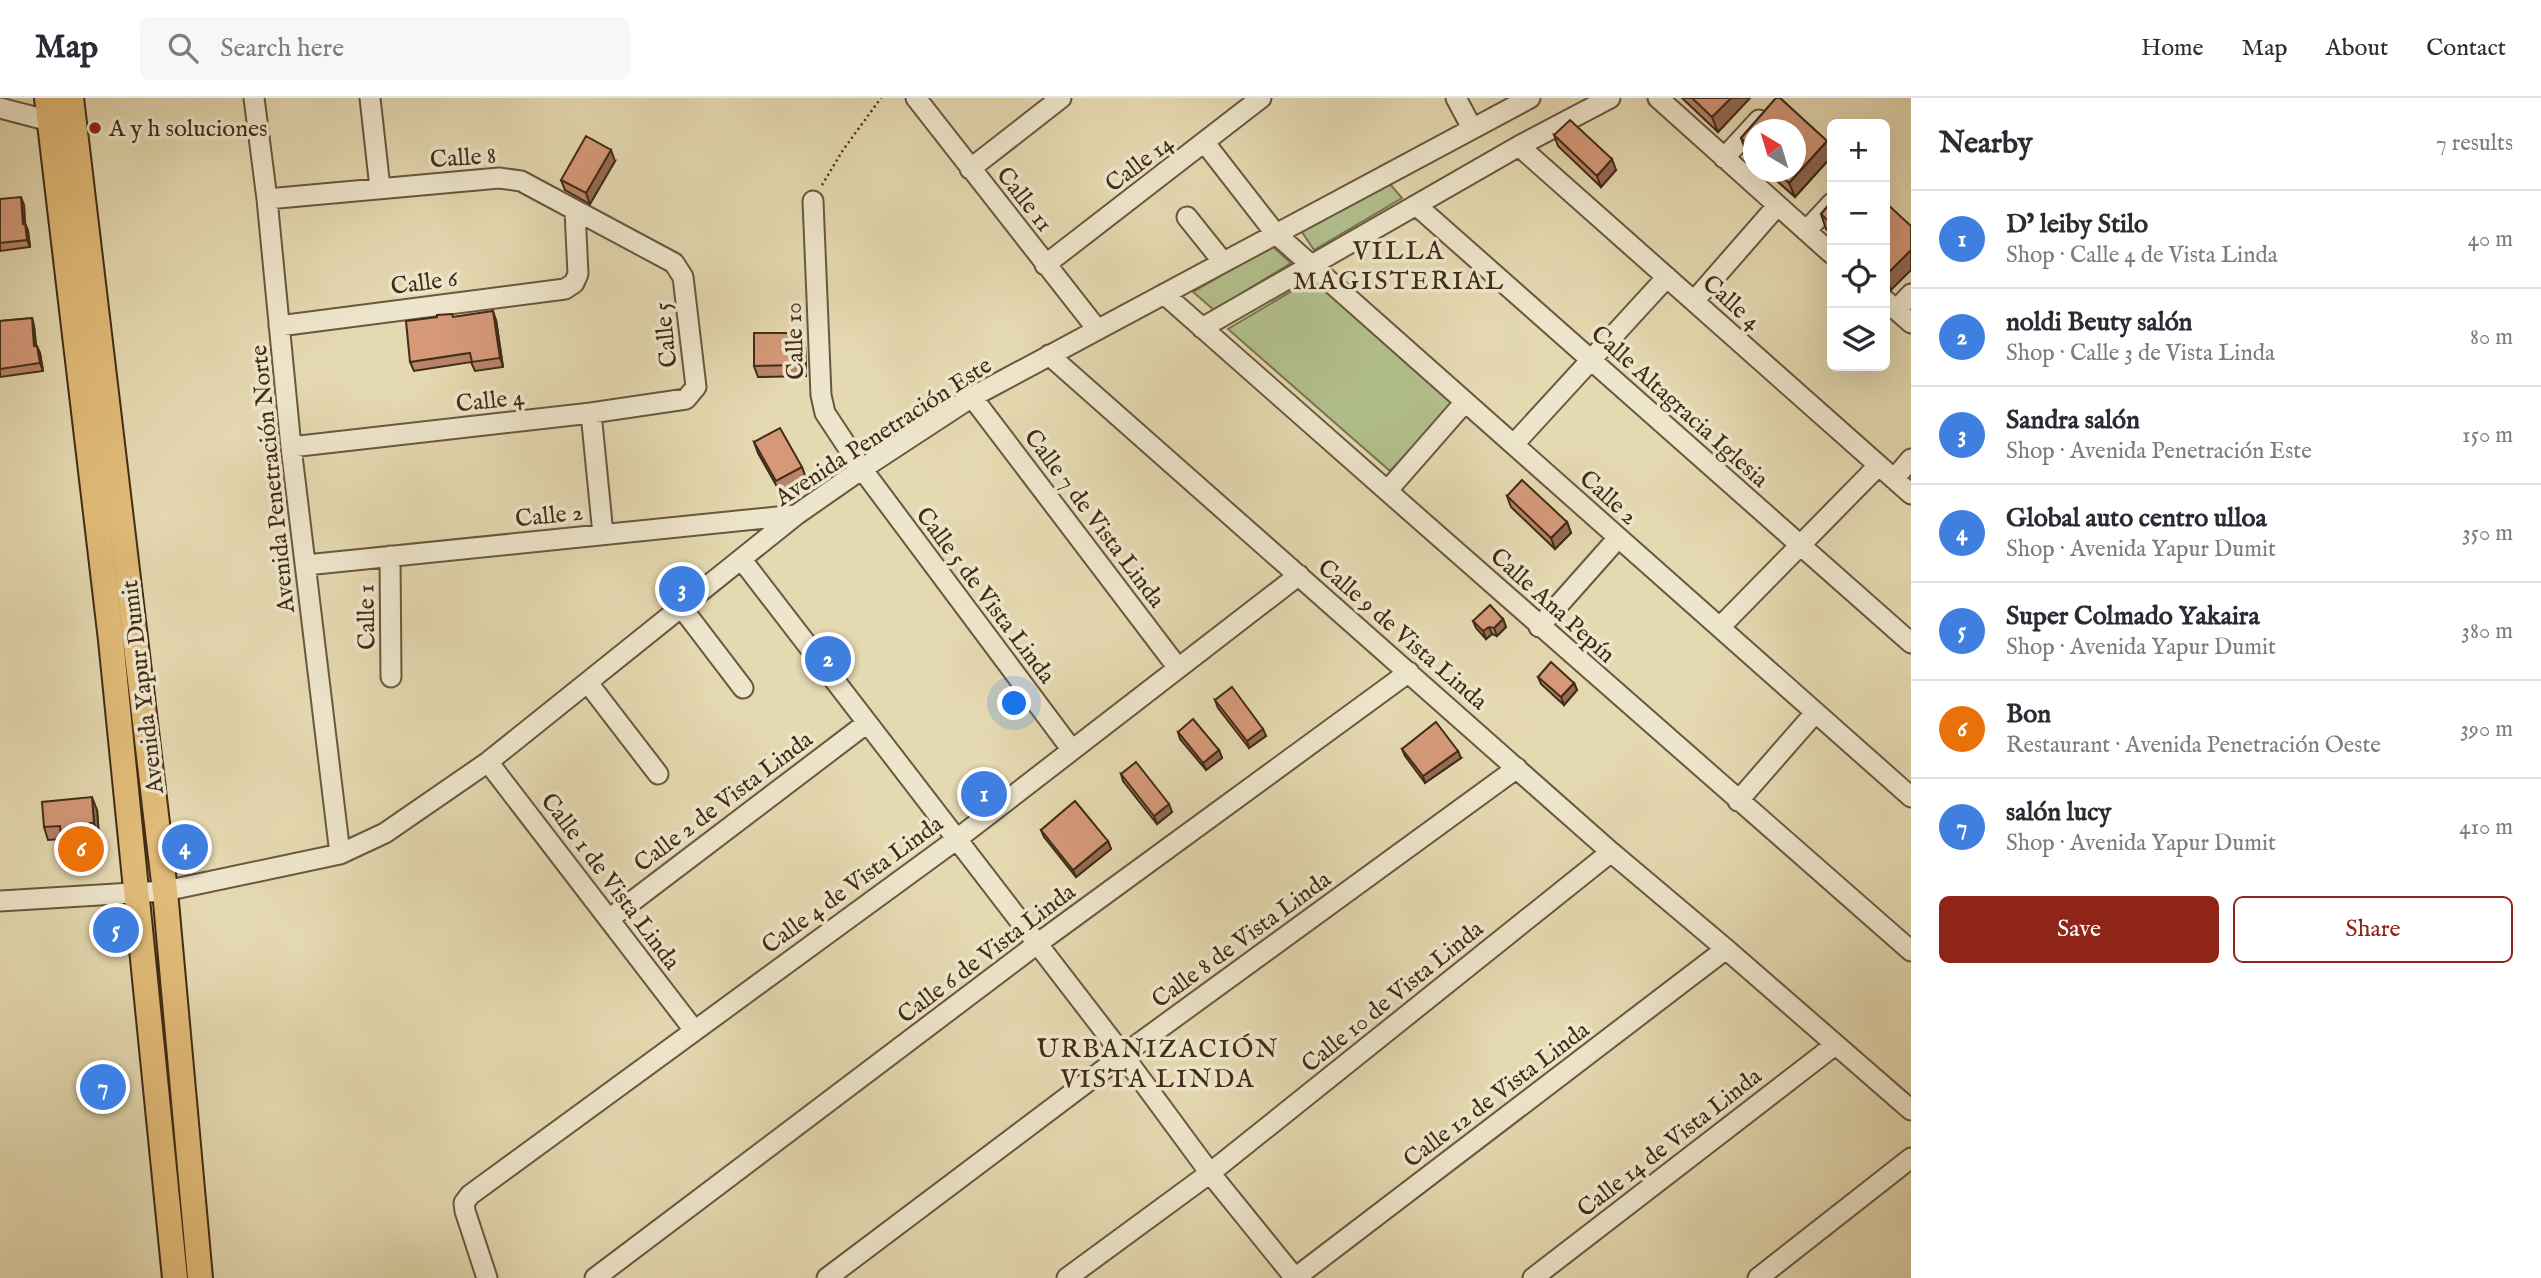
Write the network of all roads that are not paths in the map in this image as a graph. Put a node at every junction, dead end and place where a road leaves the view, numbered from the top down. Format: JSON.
{"nodes":[{"id":1,"x":71,"y":98,"type":"edge"},
{"id":2,"x":254,"y":98,"type":"edge"},
{"id":3,"x":370,"y":98,"type":"edge"},
{"id":4,"x":916,"y":98,"type":"edge"},
{"id":5,"x":1061,"y":98,"type":"edge"},
{"id":6,"x":1261,"y":98,"type":"edge"},
{"id":7,"x":1456,"y":98,"type":"edge"},
{"id":8,"x":1530,"y":98,"type":"edge"},
{"id":9,"x":1610,"y":98,"type":"edge"},
{"id":10,"x":1658,"y":98,"type":"edge"},
{"id":11,"x":1772,"y":106,"type":"edge"},
{"id":12,"x":0,"y":108,"type":"edge"},
{"id":13,"x":48,"y":110,"type":"edge"},
{"id":14,"x":1472,"y":128,"type":"junction"},
{"id":15,"x":1205,"y":143,"type":"junction"},
{"id":16,"x":1519,"y":146,"type":"junction"},
{"id":17,"x":1724,"y":158,"type":"junction"},
{"id":18,"x":970,"y":170,"type":"junction"},
{"id":19,"x":380,"y":188,"type":"junction"},
{"id":20,"x":267,"y":199,"type":"junction"},
{"id":21,"x":813,"y":201,"type":"road end"},
{"id":22,"x":1416,"y":205,"type":"junction"},
{"id":23,"x":1777,"y":206,"type":"junction"},
{"id":24,"x":1827,"y":208,"type":"edge"},
{"id":25,"x":575,"y":211,"type":"junction"},
{"id":26,"x":1186,"y":217,"type":"dead end"},
{"id":27,"x":1806,"y":231,"type":"junction"},
{"id":28,"x":1275,"y":233,"type":"junction"},
{"id":29,"x":1827,"y":250,"type":"edge"},
{"id":30,"x":1223,"y":262,"type":"junction"},
{"id":31,"x":1045,"y":265,"type":"junction"},
{"id":32,"x":1311,"y":265,"type":"junction"},
{"id":33,"x":680,"y":270,"type":"joint"},
{"id":34,"x":1667,"y":277,"type":"junction"},
{"id":35,"x":1911,"y":293,"type":"edge"},
{"id":36,"x":1164,"y":294,"type":"junction"},
{"id":37,"x":1694,"y":301,"type":"junction"},
{"id":38,"x":1897,"y":311,"type":"edge"},
{"id":39,"x":279,"y":326,"type":"junction"},
{"id":40,"x":1202,"y":328,"type":"junction"},
{"id":41,"x":1097,"y":329,"type":"junction"},
{"id":42,"x":1049,"y":355,"type":"junction"},
{"id":43,"x":1591,"y":360,"type":"junction"},
{"id":44,"x":692,"y":394,"type":"joint"},
{"id":45,"x":972,"y":397,"type":"junction"},
{"id":46,"x":1465,"y":402,"type":"junction"},
{"id":47,"x":591,"y":413,"type":"junction"},
{"id":48,"x":1514,"y":444,"type":"junction"},
{"id":49,"x":291,"y":447,"type":"junction"},
{"id":50,"x":1911,"y":459,"type":"edge"},
{"id":51,"x":1878,"y":466,"type":"junction"},
{"id":52,"x":862,"y":468,"type":"junction"},
{"id":53,"x":1894,"y":479,"type":"junction"},
{"id":54,"x":1388,"y":490,"type":"junction"},
{"id":55,"x":1911,"y":494,"type":"edge"},
{"id":56,"x":796,"y":515,"type":"junction"},
{"id":57,"x":603,"y":534,"type":"junction"},
{"id":58,"x":1618,"y":538,"type":"junction"},
{"id":59,"x":1799,"y":545,"type":"junction"},
{"id":60,"x":390,"y":556,"type":"junction"},
{"id":61,"x":742,"y":560,"type":"junction"},
{"id":62,"x":306,"y":565,"type":"junction"},
{"id":63,"x":1299,"y":575,"type":"junction"},
{"id":64,"x":682,"y":608,"type":"junction"},
{"id":65,"x":1539,"y":627,"type":"junction"},
{"id":66,"x":1720,"y":627,"type":"junction"},
{"id":67,"x":1911,"y":643,"type":"edge"},
{"id":68,"x":1178,"y":668,"type":"junction"},
{"id":69,"x":1409,"y":672,"type":"junction"},
{"id":70,"x":391,"y":677,"type":"dead end"},
{"id":71,"x":588,"y":683,"type":"junction"},
{"id":72,"x":743,"y":688,"type":"dead end"},
{"id":73,"x":1815,"y":713,"type":"junction"},
{"id":74,"x":867,"y":723,"type":"junction"},
{"id":75,"x":1072,"y":750,"type":"junction"},
{"id":76,"x":488,"y":762,"type":"junction"},
{"id":77,"x":1517,"y":768,"type":"junction"},
{"id":78,"x":658,"y":774,"type":"dead end"},
{"id":79,"x":1911,"y":797,"type":"edge"},
{"id":80,"x":1738,"y":801,"type":"junction"},
{"id":81,"x":957,"y":839,"type":"junction"},
{"id":82,"x":1611,"y":852,"type":"junction"},
{"id":83,"x":340,"y":854,"type":"junction"},
{"id":84,"x":165,"y":891,"type":"junction"},
{"id":85,"x":138,"y":894,"type":"junction"},
{"id":86,"x":0,"y":901,"type":"edge"},
{"id":87,"x":609,"y":919,"type":"junction"},
{"id":88,"x":1037,"y":944,"type":"junction"},
{"id":89,"x":1726,"y":949,"type":"junction"},
{"id":90,"x":1911,"y":951,"type":"edge"},
{"id":91,"x":694,"y":1030,"type":"junction"},
{"id":92,"x":1835,"y":1045,"type":"junction"},
{"id":93,"x":1123,"y":1055,"type":"junction"},
{"id":94,"x":1911,"y":1110,"type":"edge"},
{"id":95,"x":1911,"y":1158,"type":"edge"},
{"id":96,"x":1210,"y":1173,"type":"junction"},
{"id":97,"x":175,"y":1278,"type":"edge"},
{"id":98,"x":200,"y":1278,"type":"edge"},
{"id":99,"x":487,"y":1278,"type":"edge"},
{"id":100,"x":595,"y":1278,"type":"edge"},
{"id":101,"x":827,"y":1278,"type":"edge"},
{"id":102,"x":1067,"y":1278,"type":"edge"},
{"id":103,"x":1295,"y":1278,"type":"edge"},
{"id":104,"x":1533,"y":1278,"type":"edge"},
{"id":105,"x":1758,"y":1278,"type":"edge"}],
"edges":[{"from":1,"to":84,"type":"main road","name":"Avenida Yapur Dumit"},
{"from":2,"to":20,"type":"street","name":"Avenida Penetración Norte"},
{"from":3,"to":19,"type":"street"},
{"from":4,"to":18,"type":"street","name":"Calle 11"},
{"from":5,"to":18,"type":"street"},
{"from":6,"to":15,"type":"street","name":"Calle 14"},
{"from":7,"to":14,"type":"street"},
{"from":8,"to":14,"type":"street","name":"Avenida Penetración Este"},
{"from":9,"to":16,"type":"street"},
{"from":10,"to":17,"type":"street"},
{"from":11,"to":17,"type":"street"},
{"from":12,"to":13,"type":"street"},
{"from":13,"to":85,"type":"main road","name":"Avenida Yapur Dumit"},
{"from":14,"to":28,"type":"street","name":"Avenida Penetración Este"},
{"from":15,"to":28,"type":"street","name":"Calle 2"},
{"from":15,"to":31,"type":"street","name":"Calle 14"},
{"from":16,"to":22,"type":"street"},
{"from":16,"to":34,"type":"street","name":"Calle 4"},
{"from":17,"to":23,"type":"street"},
{"from":18,"to":31,"type":"street","name":"Calle 11"},
{"from":19,"to":20,"type":"street","name":"Calle 8"},
{"from":19,"to":25,"type":"street","name":"Calle 8"},
{"from":20,"to":39,"type":"street","name":"Avenida Penetración Norte"},
{"from":21,"to":52,"type":"street","name":"Calle 10"},
{"from":22,"to":32,"type":"street"},
{"from":22,"to":43,"type":"street","name":"Calle Altagracia Iglesia"},
{"from":23,"to":27,"type":"street"},
{"from":23,"to":37,"type":"street"},
{"from":24,"to":27,"type":"street"},
{"from":25,"to":33,"type":"street","name":"Calle 8"},
{"from":25,"to":39,"type":"street","name":"Calle 6"},
{"from":26,"to":30,"type":"street"},
{"from":27,"to":29,"type":"street"},
{"from":28,"to":30,"type":"street","name":"Avenida Penetración Este"},
{"from":28,"to":32,"type":"street","name":"Calle 2"},
{"from":30,"to":36,"type":"street","name":"Avenida Penetración Este"},
{"from":31,"to":41,"type":"street","name":"Calle 11"},
{"from":32,"to":40,"type":"street"},
{"from":32,"to":46,"type":"street","name":"Calle 2"},
{"from":33,"to":44,"type":"street","name":"Calle 5"},
{"from":34,"to":37,"type":"street","name":"Calle 4"},
{"from":34,"to":43,"type":"street"},
{"from":35,"to":38,"type":"street"},
{"from":36,"to":40,"type":"street","name":"Calle Ana Pepín"},
{"from":36,"to":41,"type":"street","name":"Avenida Penetración Este"},
{"from":37,"to":51,"type":"street","name":"Calle 4"},
{"from":39,"to":49,"type":"street","name":"Avenida Penetración Norte"},
{"from":40,"to":54,"type":"street","name":"Calle Ana Pepín"},
{"from":41,"to":42,"type":"street","name":"Avenida Penetración Este"},
{"from":42,"to":45,"type":"street","name":"Avenida Penetración Este"},
{"from":42,"to":63,"type":"street","name":"Calle 9 de Vista Linda"},
{"from":43,"to":48,"type":"street"},
{"from":43,"to":59,"type":"street","name":"Calle Altagracia Iglesia"},
{"from":44,"to":47,"type":"street","name":"Calle 4"},
{"from":45,"to":52,"type":"street","name":"Avenida Penetración Este"},
{"from":45,"to":68,"type":"street","name":"Calle 7 de Vista Linda"},
{"from":46,"to":48,"type":"street","name":"Calle 2"},
{"from":46,"to":54,"type":"street"},
{"from":47,"to":49,"type":"street","name":"Calle 4"},
{"from":47,"to":57,"type":"street"},
{"from":48,"to":58,"type":"street","name":"Calle 2"},
{"from":49,"to":62,"type":"street","name":"Avenida Penetración Norte"},
{"from":50,"to":53,"type":"street"},
{"from":51,"to":53,"type":"street","name":"Calle 4"},
{"from":51,"to":59,"type":"street"},
{"from":52,"to":56,"type":"street","name":"Avenida Penetración Este"},
{"from":52,"to":75,"type":"street","name":"Calle 5 de Vista Linda"},
{"from":53,"to":55,"type":"street","name":"Calle 4"},
{"from":54,"to":65,"type":"street","name":"Calle Ana Pepín"},
{"from":56,"to":57,"type":"street","name":"Calle 2"},
{"from":56,"to":61,"type":"street","name":"Avenida Penetración Este"},
{"from":57,"to":60,"type":"street","name":"Calle 2"},
{"from":58,"to":65,"type":"street"},
{"from":58,"to":66,"type":"street","name":"Calle 2"},
{"from":59,"to":66,"type":"street"},
{"from":59,"to":67,"type":"street","name":"Calle Altagracia Iglesia"},
{"from":60,"to":62,"type":"street","name":"Calle 2"},
{"from":60,"to":70,"type":"street","name":"Calle 1"},
{"from":61,"to":64,"type":"street","name":"Avenida Penetración Este"},
{"from":61,"to":74,"type":"street"},
{"from":62,"to":83,"type":"street","name":"Avenida Penetración Norte"},
{"from":63,"to":68,"type":"street","name":"Calle 4 de Vista Linda"},
{"from":63,"to":69,"type":"street","name":"Calle 9 de Vista Linda"},
{"from":64,"to":71,"type":"street","name":"Avenida Penetración Este"},
{"from":64,"to":72,"type":"street"},
{"from":65,"to":80,"type":"street","name":"Calle Ana Pepín"},
{"from":66,"to":73,"type":"street","name":"Calle 2"},
{"from":68,"to":75,"type":"street","name":"Calle 4 de Vista Linda"},
{"from":69,"to":77,"type":"street","name":"Calle 9 de Vista Linda"},
{"from":69,"to":88,"type":"street","name":"Calle 6 de Vista Linda"},
{"from":71,"to":76,"type":"street","name":"Avenida Penetración Este"},
{"from":71,"to":78,"type":"street"},
{"from":73,"to":79,"type":"street","name":"Calle 2"},
{"from":73,"to":80,"type":"street"},
{"from":74,"to":81,"type":"street"},
{"from":74,"to":87,"type":"street","name":"Calle 2 de Vista Linda"},
{"from":75,"to":81,"type":"street","name":"Calle 4 de Vista Linda"},
{"from":76,"to":83,"type":"street","name":"Avenida Penetración Este"},
{"from":76,"to":87,"type":"street","name":"Calle 1 de Vista Linda"},
{"from":77,"to":82,"type":"street","name":"Calle 9 de Vista Linda"},
{"from":77,"to":93,"type":"street","name":"Calle 8 de Vista Linda"},
{"from":80,"to":90,"type":"street","name":"Calle Ana Pepín"},
{"from":81,"to":88,"type":"street"},
{"from":81,"to":91,"type":"street","name":"Calle 4 de Vista Linda"},
{"from":82,"to":89,"type":"street","name":"Calle 9 de Vista Linda"},
{"from":82,"to":96,"type":"street","name":"Calle 10 de Vista Linda"},
{"from":83,"to":84,"type":"street","name":"Avenida Penetración Este"},
{"from":84,"to":85,"type":"street","name":"Avenida Penetración Este"},
{"from":84,"to":98,"type":"main road","name":"Avenida Yapur Dumit"},
{"from":85,"to":86,"type":"street","name":"Avenida Penetración Este"},
{"from":85,"to":97,"type":"main road","name":"Avenida Yapur Dumit"},
{"from":87,"to":91,"type":"street","name":"Calle 1 de Vista Linda"},
{"from":88,"to":93,"type":"street"},
{"from":88,"to":100,"type":"street","name":"Calle 6 de Vista Linda"},
{"from":89,"to":92,"type":"street","name":"Calle 9 de Vista Linda"},
{"from":89,"to":103,"type":"street","name":"Calle 12 de Vista Linda"},
{"from":91,"to":99,"type":"street","name":"Calle 4 de Vista Linda"},
{"from":92,"to":94,"type":"street","name":"Calle 9 de Vista Linda"},
{"from":92,"to":104,"type":"street","name":"Calle 14 de Vista Linda"},
{"from":93,"to":96,"type":"street"},
{"from":93,"to":101,"type":"street","name":"Calle 8 de Vista Linda"},
{"from":95,"to":105,"type":"street"},
{"from":96,"to":102,"type":"street","name":"Calle 10 de Vista Linda"},
{"from":96,"to":103,"type":"street"}]}
